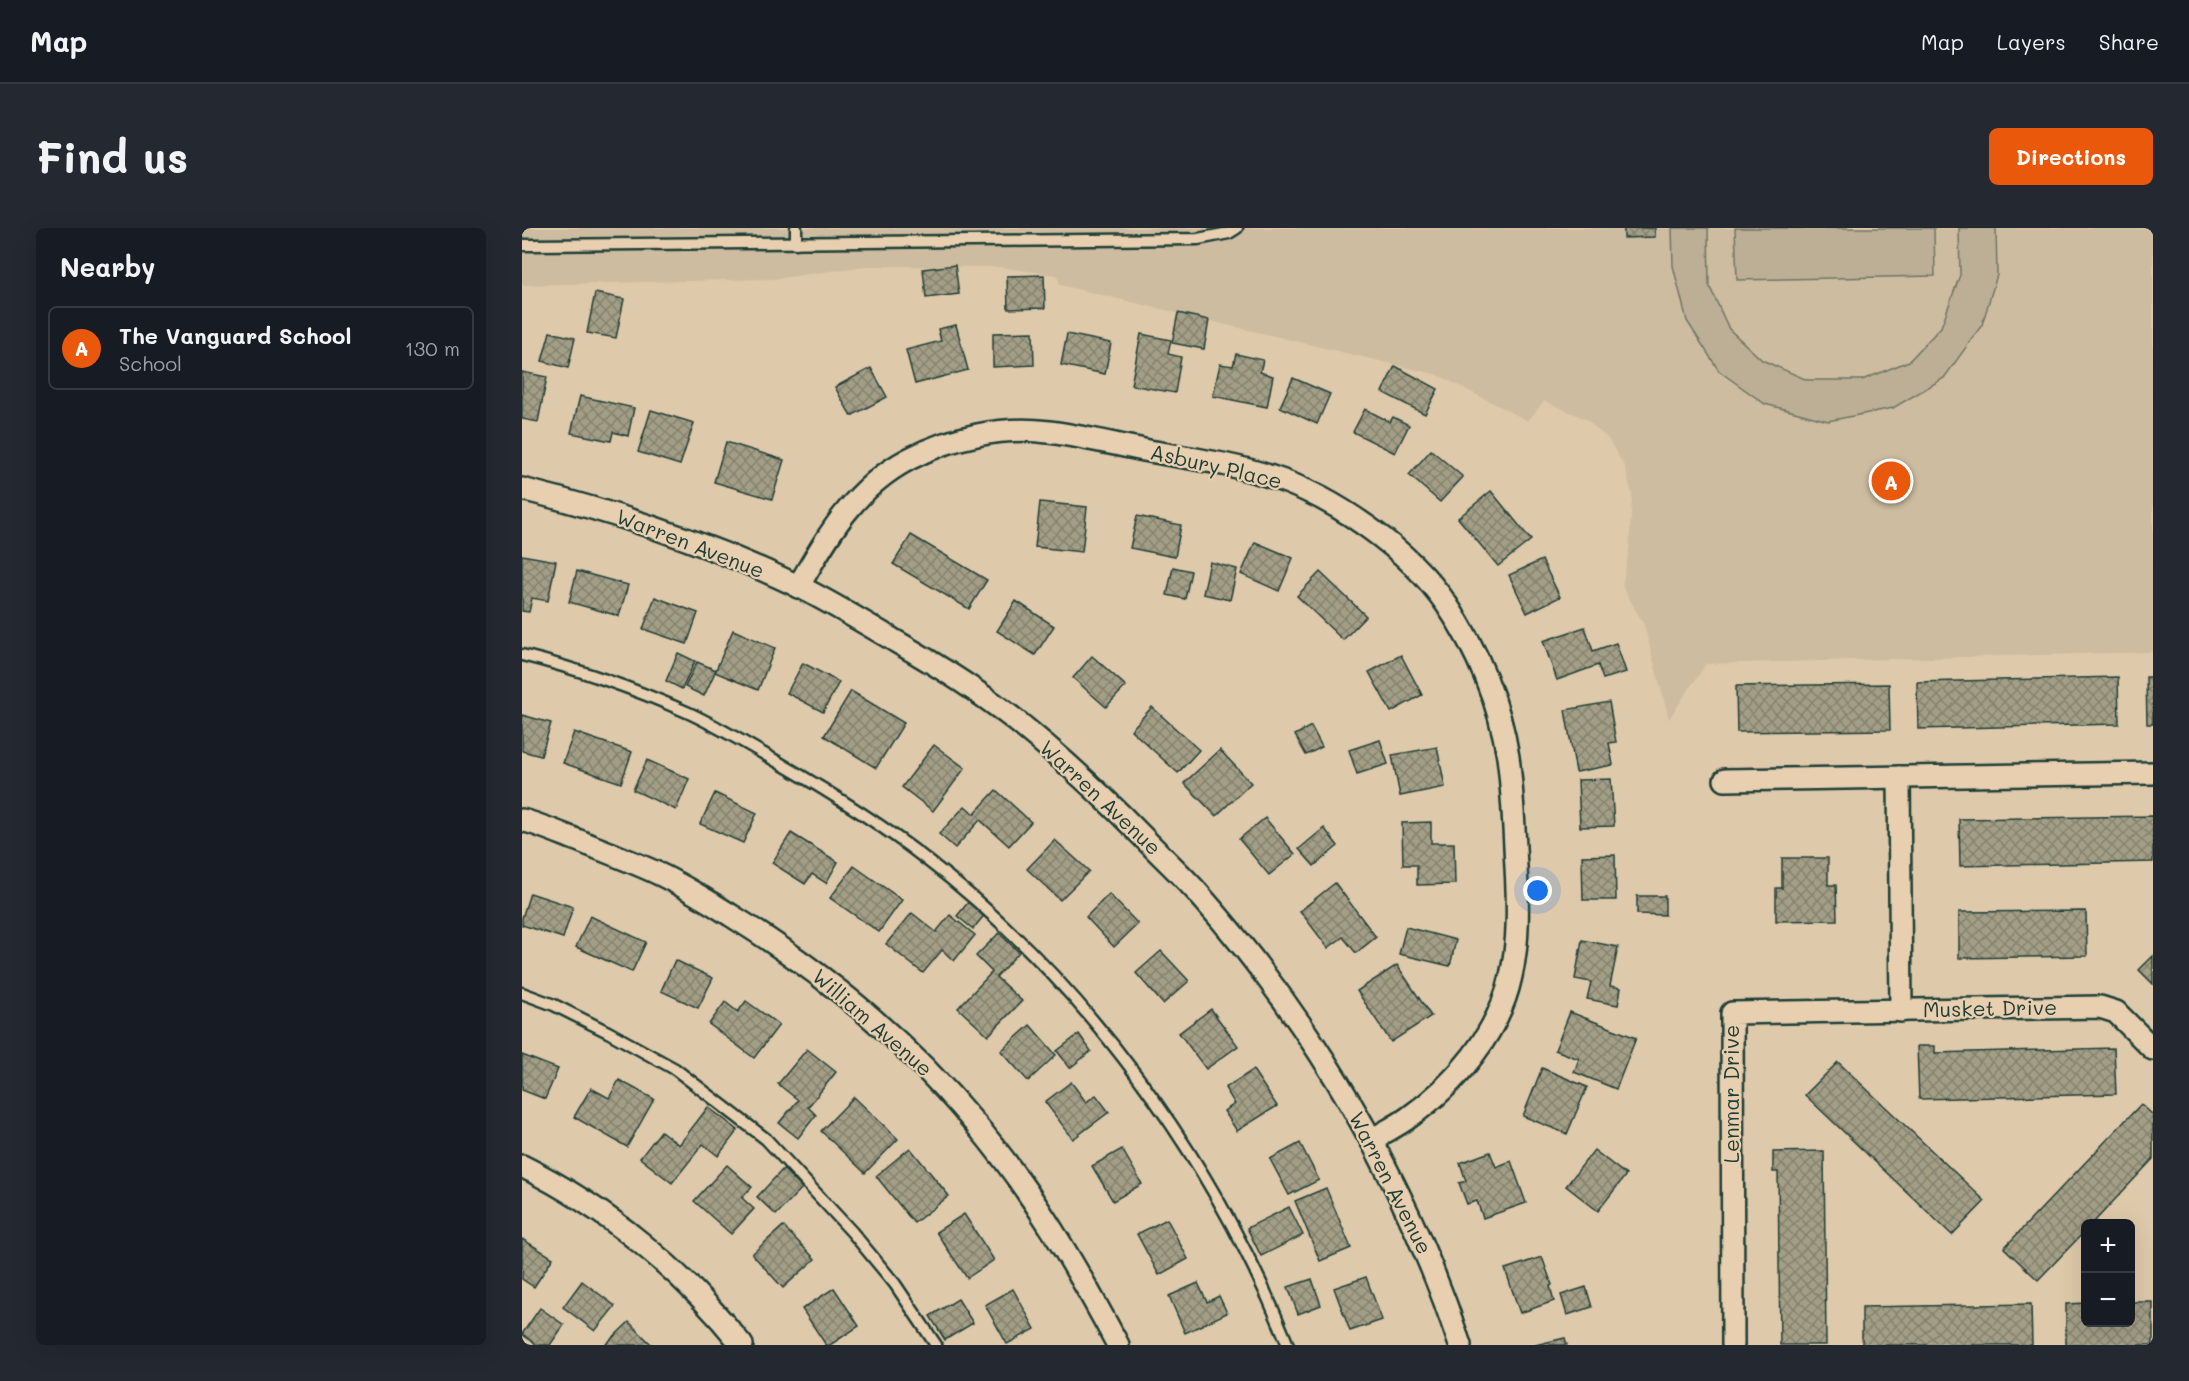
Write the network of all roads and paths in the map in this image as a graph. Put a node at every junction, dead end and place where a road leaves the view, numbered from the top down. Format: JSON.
{"nodes":[{"id":1,"x":796,"y":228,"type":"edge"},
{"id":2,"x":1238,"y":228,"type":"edge"},
{"id":3,"x":796,"y":243,"type":"junction"},
{"id":4,"x":522,"y":245,"type":"edge"},
{"id":5,"x":522,"y":489,"type":"edge"},
{"id":6,"x":798,"y":586,"type":"junction"},
{"id":7,"x":522,"y":655,"type":"edge"},
{"id":8,"x":2153,"y":772,"type":"edge"},
{"id":9,"x":1899,"y":777,"type":"junction"},
{"id":10,"x":1725,"y":780,"type":"dead end"},
{"id":11,"x":522,"y":820,"type":"edge"},
{"id":12,"x":522,"y":993,"type":"edge"},
{"id":13,"x":1901,"y":1011,"type":"junction"},
{"id":14,"x":2153,"y":1048,"type":"edge"},
{"id":15,"x":1372,"y":1139,"type":"junction"},
{"id":16,"x":522,"y":1166,"type":"edge"},
{"id":17,"x":742,"y":1345,"type":"edge"},
{"id":18,"x":936,"y":1345,"type":"edge"},
{"id":19,"x":1118,"y":1345,"type":"edge"},
{"id":20,"x":1288,"y":1345,"type":"edge"},
{"id":21,"x":1461,"y":1345,"type":"edge"},
{"id":22,"x":1733,"y":1345,"type":"edge"}],
"edges":[{"from":1,"to":3,"type":"lane"},
{"from":2,"to":3,"type":"lane"},
{"from":3,"to":4,"type":"lane"},
{"from":5,"to":6,"type":"street","name":"Warren Avenue"},
{"from":6,"to":15,"type":"street","name":"Warren Avenue"},
{"from":6,"to":15,"type":"street","name":"Asbury Place"},
{"from":7,"to":20,"type":"lane"},
{"from":8,"to":9,"type":"street"},
{"from":9,"to":10,"type":"street"},
{"from":9,"to":13,"type":"street","name":"Musket Drive"},
{"from":11,"to":19,"type":"street","name":"William Avenue"},
{"from":12,"to":18,"type":"lane"},
{"from":13,"to":14,"type":"street","name":"Musket Drive"},
{"from":13,"to":22,"type":"street","name":"Lenmar Drive"},
{"from":15,"to":21,"type":"street","name":"Warren Avenue"},
{"from":16,"to":17,"type":"street"}]}
